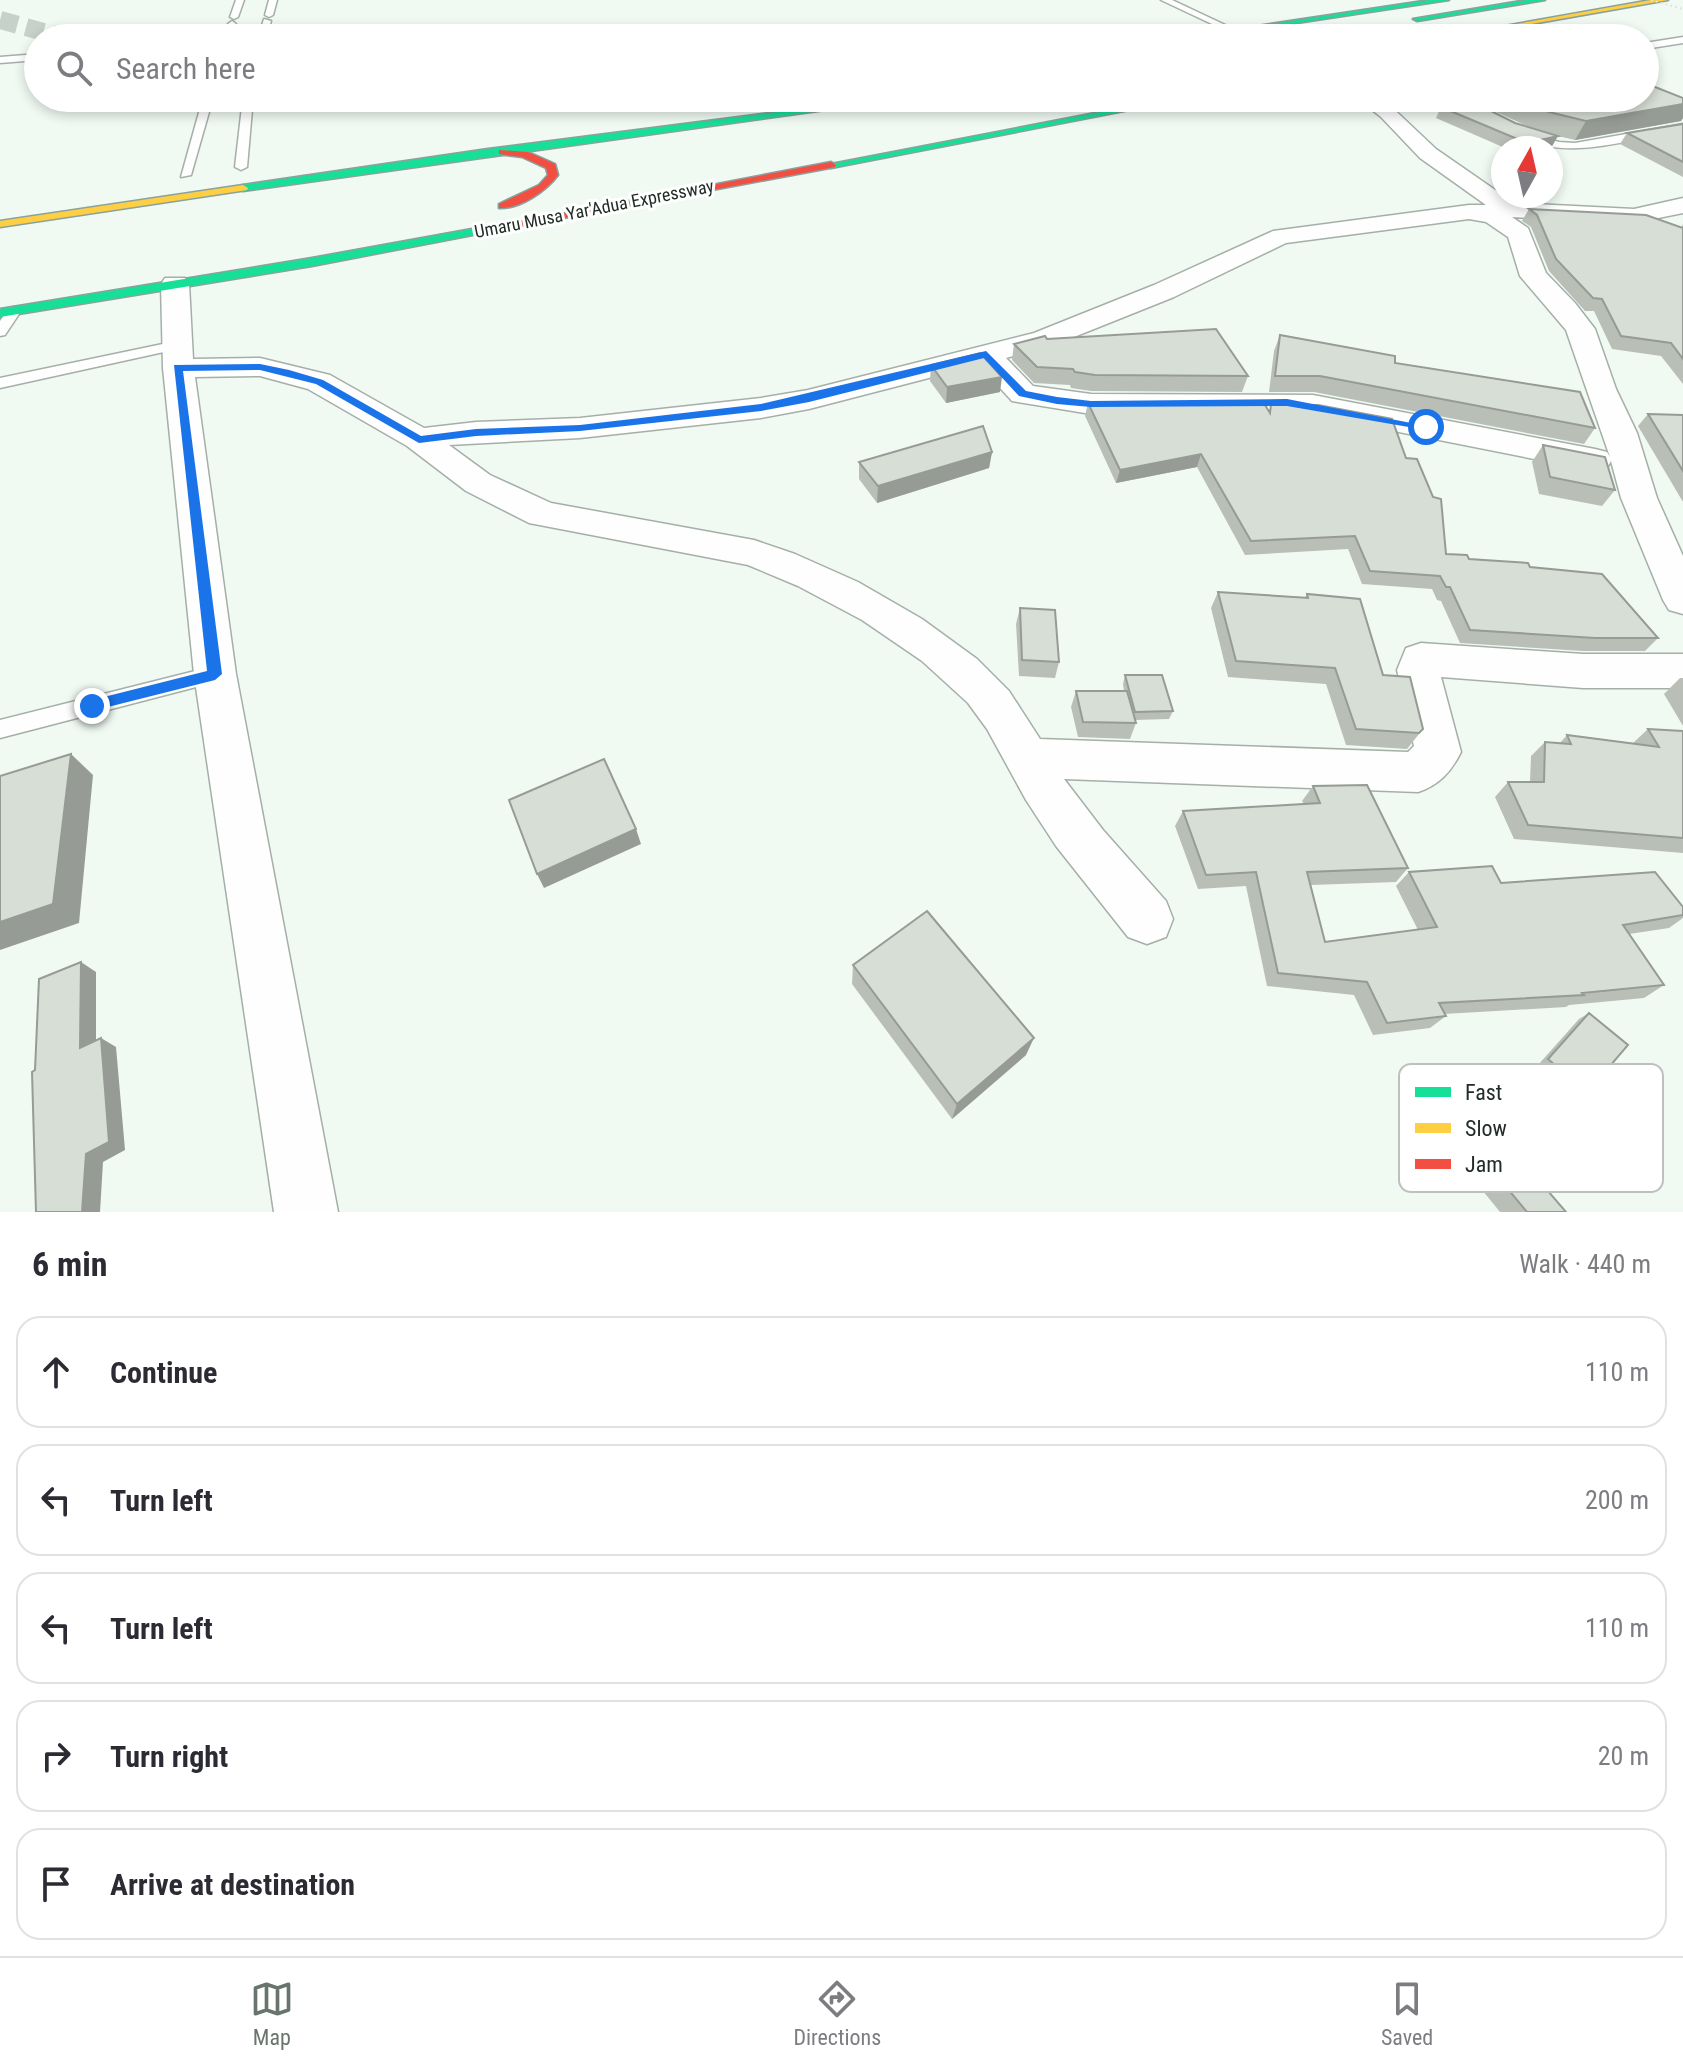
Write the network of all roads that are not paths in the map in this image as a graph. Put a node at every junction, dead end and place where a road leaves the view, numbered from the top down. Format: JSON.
{"nodes":[{"id":1,"x":240,"y":0,"type":"edge"},
{"id":2,"x":273,"y":0,"type":"edge"},
{"id":3,"x":1165,"y":0,"type":"edge"},
{"id":4,"x":1541,"y":0,"type":"edge"},
{"id":5,"x":1664,"y":0,"type":"edge"},
{"id":6,"x":1436,"y":1,"type":"edge"},
{"id":7,"x":1683,"y":11,"type":"edge"},
{"id":8,"x":232,"y":24,"type":"edge"},
{"id":9,"x":266,"y":24,"type":"edge"},
{"id":10,"x":1218,"y":24,"type":"edge"},
{"id":11,"x":1281,"y":24,"type":"edge"},
{"id":12,"x":1357,"y":24,"type":"edge"},
{"id":13,"x":1386,"y":24,"type":"edge"},
{"id":14,"x":1520,"y":24,"type":"edge"},
{"id":15,"x":1613,"y":24,"type":"edge"},
{"id":16,"x":1683,"y":40,"type":"edge"},
{"id":17,"x":1659,"y":44,"type":"edge"},
{"id":18,"x":24,"y":58,"type":"edge"},
{"id":19,"x":0,"y":60,"type":"edge"},
{"id":20,"x":204,"y":112,"type":"edge"},
{"id":21,"x":247,"y":112,"type":"edge"},
{"id":22,"x":799,"y":112,"type":"edge"},
{"id":23,"x":1044,"y":112,"type":"edge"},
{"id":24,"x":1112,"y":112,"type":"edge"},
{"id":25,"x":1389,"y":112,"type":"edge"},
{"id":26,"x":1481,"y":112,"type":"edge"},
{"id":27,"x":1497,"y":121,"type":"edge"},
{"id":28,"x":1683,"y":127,"type":"edge"},
{"id":29,"x":1522,"y":133,"type":"edge"},
{"id":30,"x":956,"y":141,"type":"junction"},
{"id":31,"x":488,"y":152,"type":"junction"},
{"id":32,"x":241,"y":167,"type":"dead end"},
{"id":33,"x":185,"y":175,"type":"dead end"},
{"id":34,"x":564,"y":194,"type":"dead end"},
{"id":35,"x":1683,"y":205,"type":"edge"},
{"id":36,"x":1494,"y":211,"type":"junction"},
{"id":37,"x":1632,"y":216,"type":"junction"},
{"id":38,"x":0,"y":224,"type":"edge"},
{"id":39,"x":1655,"y":224,"type":"edge"},
{"id":40,"x":175,"y":284,"type":"junction"},
{"id":41,"x":7,"y":312,"type":"edge"},
{"id":42,"x":0,"y":332,"type":"edge"},
{"id":43,"x":986,"y":354,"type":"junction"},
{"id":44,"x":177,"y":356,"type":"junction"},
{"id":45,"x":0,"y":383,"type":"edge"},
{"id":46,"x":419,"y":439,"type":"junction"},
{"id":47,"x":1630,"y":467,"type":"junction"},
{"id":48,"x":1683,"y":600,"type":"edge"},
{"id":49,"x":1683,"y":671,"type":"edge"},
{"id":50,"x":215,"y":674,"type":"junction"},
{"id":51,"x":0,"y":729,"type":"edge"},
{"id":52,"x":1030,"y":758,"type":"junction"},
{"id":53,"x":1147,"y":919,"type":"dead end"},
{"id":54,"x":306,"y":1212,"type":"edge"}],
"edges":[{"from":1,"to":8,"type":"lane"},
{"from":2,"to":9,"type":"lane"},
{"from":3,"to":10,"type":"lane"},
{"from":4,"to":13,"type":"highway"},
{"from":5,"to":14,"type":"highway"},
{"from":6,"to":11,"type":"highway"},
{"from":6,"to":12,"type":"highway"},
{"from":7,"to":15,"type":"highway"},
{"from":16,"to":17,"type":"lane"},
{"from":18,"to":19,"type":"lane"},
{"from":20,"to":33,"type":"lane"},
{"from":21,"to":32,"type":"lane"},
{"from":22,"to":31,"type":"highway"},
{"from":23,"to":30,"type":"highway"},
{"from":24,"to":30,"type":"highway","name":"Umaru Musa Yar'Adua Expressway"},
{"from":25,"to":36,"type":"street"},
{"from":26,"to":27,"type":"lane"},
{"from":28,"to":29,"type":"lane"},
{"from":30,"to":40,"type":"highway","name":"Umaru Musa Yar'Adua Expressway"},
{"from":31,"to":34,"type":"highway","name":"Umaru Musa Yar'Adua Expressway"},
{"from":31,"to":38,"type":"highway"},
{"from":35,"to":37,"type":"street"},
{"from":36,"to":37,"type":"street"},
{"from":36,"to":43,"type":"street"},
{"from":36,"to":47,"type":"street"},
{"from":37,"to":39,"type":"lane"},
{"from":40,"to":41,"type":"highway","name":"Umaru Musa Yar'Adua Expressway"},
{"from":40,"to":44,"type":"street"},
{"from":41,"to":42,"type":"lane"},
{"from":43,"to":46,"type":"street"},
{"from":43,"to":47,"type":"street"},
{"from":44,"to":45,"type":"lane"},
{"from":44,"to":46,"type":"street"},
{"from":44,"to":50,"type":"street"},
{"from":46,"to":52,"type":"street"},
{"from":47,"to":48,"type":"street"},
{"from":49,"to":52,"type":"street"},
{"from":50,"to":51,"type":"lane"},
{"from":50,"to":54,"type":"street"},
{"from":52,"to":53,"type":"street"}]}
